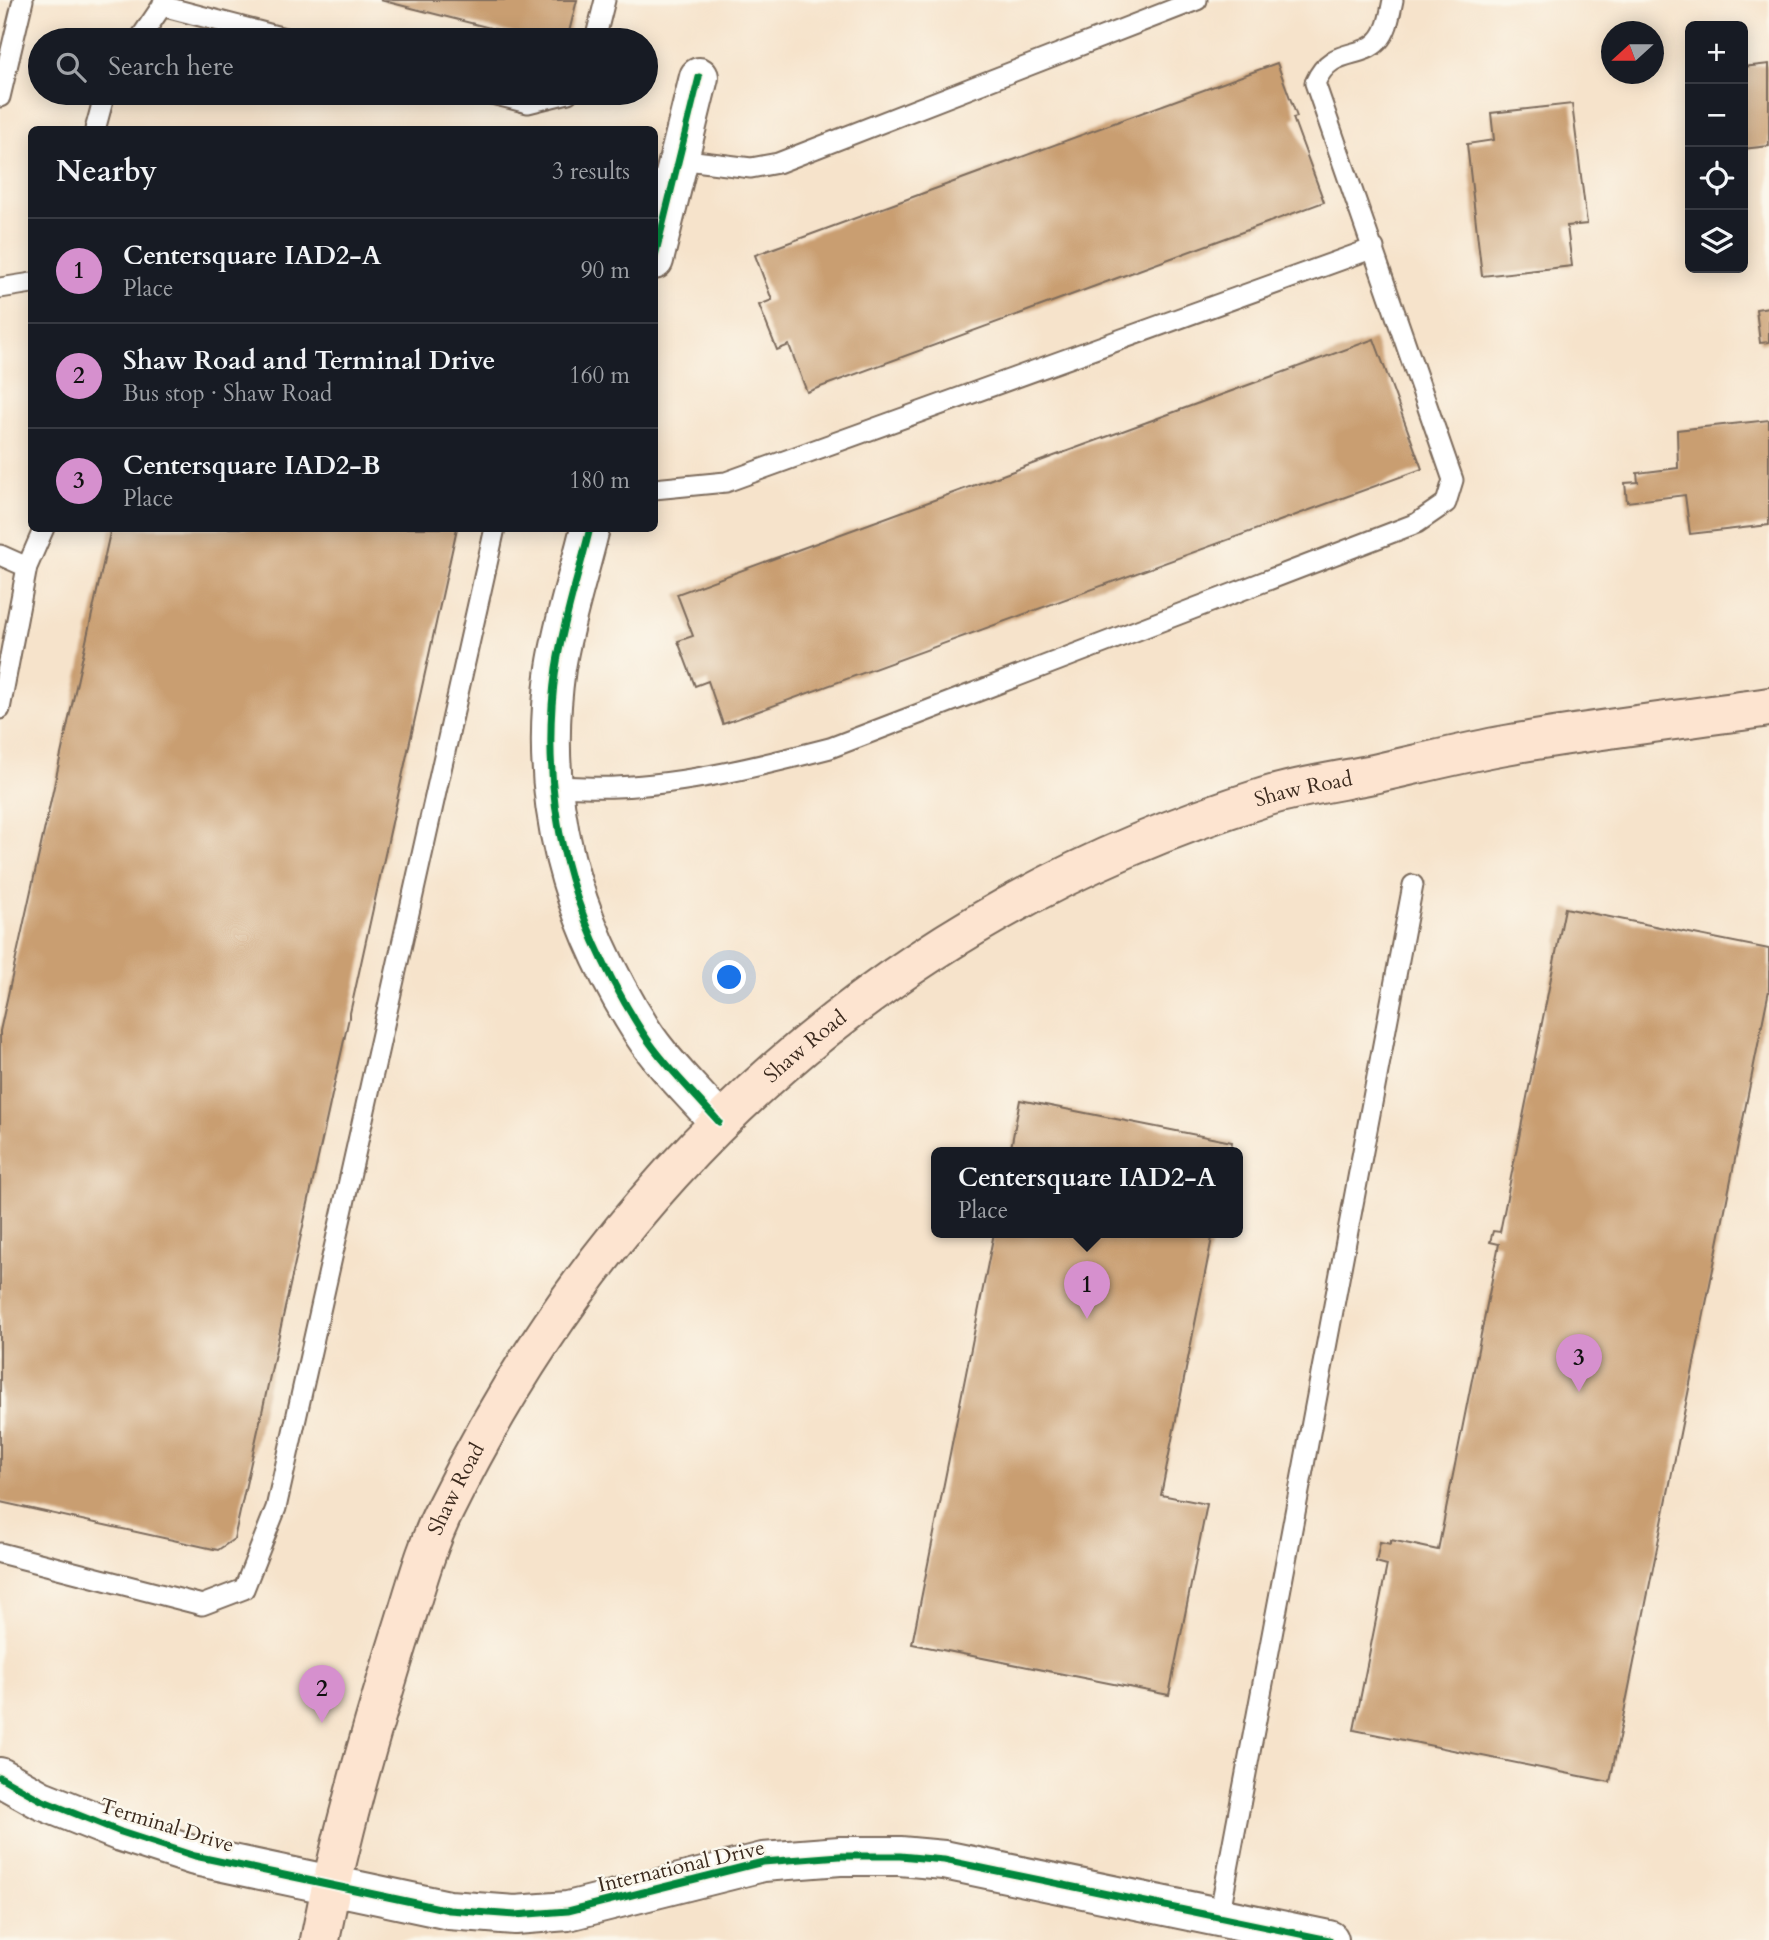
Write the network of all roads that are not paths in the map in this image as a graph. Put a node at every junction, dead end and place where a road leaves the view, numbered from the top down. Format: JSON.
{"nodes":[{"id":1,"x":23,"y":0,"type":"edge"},
{"id":2,"x":605,"y":0,"type":"edge"},
{"id":3,"x":1197,"y":0,"type":"edge"},
{"id":4,"x":1393,"y":0,"type":"edge"},
{"id":5,"x":163,"y":3,"type":"edge"},
{"id":6,"x":147,"y":28,"type":"edge"},
{"id":7,"x":250,"y":28,"type":"edge"},
{"id":8,"x":598,"y":28,"type":"edge"},
{"id":9,"x":699,"y":77,"type":"dead end"},
{"id":10,"x":0,"y":97,"type":"edge"},
{"id":11,"x":102,"y":105,"type":"edge"},
{"id":12,"x":96,"y":126,"type":"edge"},
{"id":13,"x":679,"y":159,"type":"junction"},
{"id":14,"x":658,"y":244,"type":"edge"},
{"id":15,"x":1374,"y":248,"type":"junction"},
{"id":16,"x":28,"y":284,"type":"edge"},
{"id":17,"x":0,"y":288,"type":"edge"},
{"id":18,"x":658,"y":489,"type":"edge"},
{"id":19,"x":42,"y":532,"type":"edge"},
{"id":20,"x":494,"y":532,"type":"edge"},
{"id":21,"x":589,"y":532,"type":"edge"},
{"id":22,"x":0,"y":555,"type":"edge"},
{"id":23,"x":27,"y":567,"type":"junction"},
{"id":24,"x":1769,"y":707,"type":"edge"},
{"id":25,"x":0,"y":709,"type":"edge"},
{"id":26,"x":550,"y":786,"type":"junction"},
{"id":27,"x":1413,"y":885,"type":"dead end"},
{"id":28,"x":719,"y":1122,"type":"junction"},
{"id":29,"x":0,"y":1553,"type":"edge"},
{"id":30,"x":0,"y":1777,"type":"edge"},
{"id":31,"x":331,"y":1884,"type":"junction"},
{"id":32,"x":1219,"y":1917,"type":"junction"},
{"id":33,"x":320,"y":1940,"type":"edge"},
{"id":34,"x":1329,"y":1940,"type":"edge"}],
"edges":[{"from":1,"to":10,"type":"lane"},
{"from":2,"to":8,"type":"lane"},
{"from":3,"to":13,"type":"lane"},
{"from":4,"to":15,"type":"lane"},
{"from":5,"to":6,"type":"lane"},
{"from":5,"to":7,"type":"lane"},
{"from":9,"to":13,"type":"street"},
{"from":11,"to":12,"type":"lane"},
{"from":13,"to":14,"type":"street"},
{"from":15,"to":18,"type":"lane"},
{"from":15,"to":26,"type":"lane"},
{"from":16,"to":17,"type":"lane"},
{"from":19,"to":23,"type":"lane"},
{"from":20,"to":29,"type":"lane"},
{"from":21,"to":26,"type":"street"},
{"from":22,"to":23,"type":"lane"},
{"from":23,"to":25,"type":"lane"},
{"from":24,"to":28,"type":"main road","name":"Shaw Road"},
{"from":26,"to":28,"type":"street"},
{"from":27,"to":32,"type":"lane"},
{"from":28,"to":31,"type":"main road","name":"Shaw Road"},
{"from":30,"to":31,"type":"street","name":"Terminal Drive"},
{"from":31,"to":32,"type":"street","name":"International Drive"},
{"from":31,"to":33,"type":"main road","name":"Shaw Road"},
{"from":32,"to":34,"type":"street","name":"International Drive"}]}
